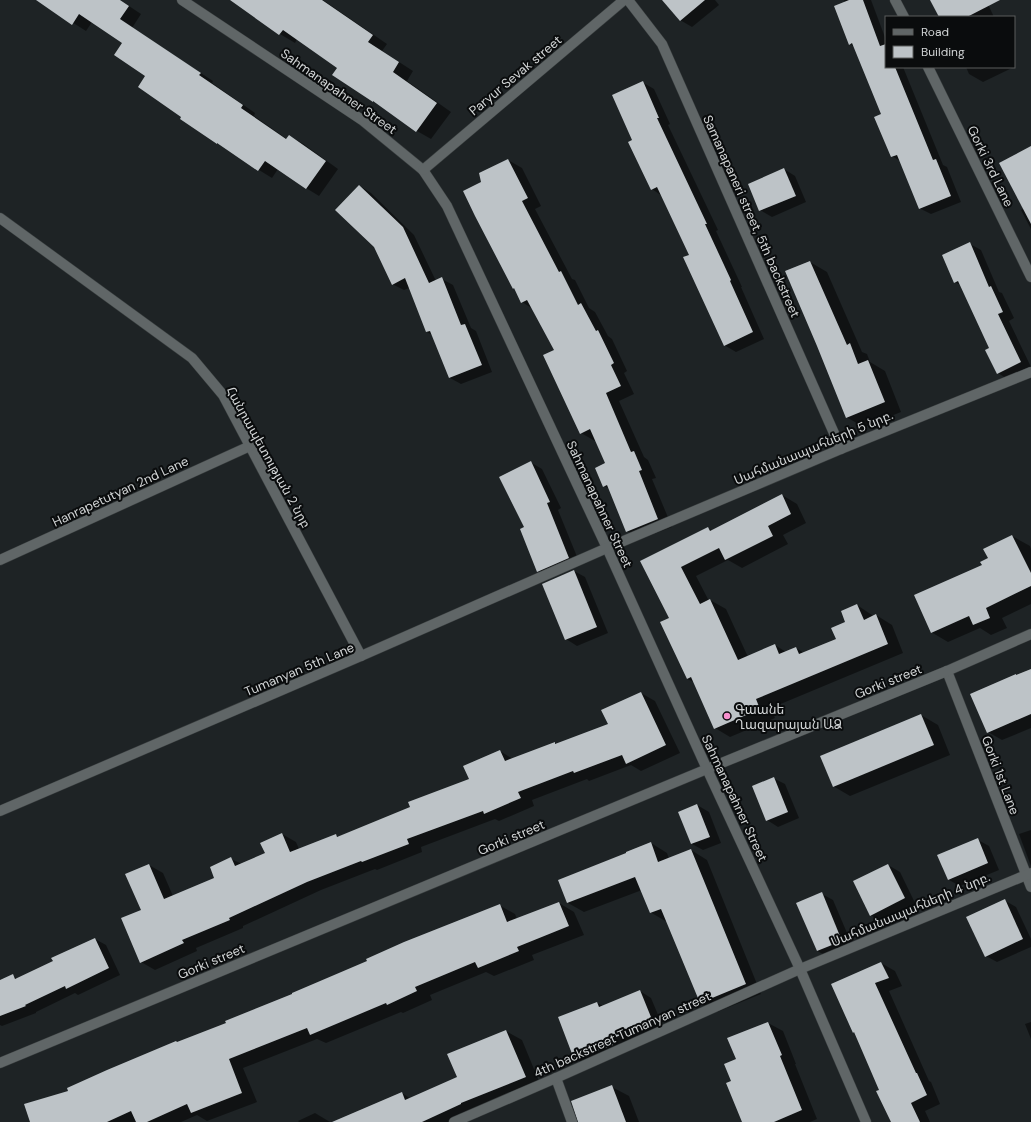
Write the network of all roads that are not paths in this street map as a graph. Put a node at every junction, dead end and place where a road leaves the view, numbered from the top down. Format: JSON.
{"nodes":[{"id":1,"x":182,"y":0,"type":"edge"},
{"id":2,"x":624,"y":0,"type":"edge"},
{"id":3,"x":628,"y":0,"type":"edge"},
{"id":4,"x":895,"y":0,"type":"edge"},
{"id":5,"x":903,"y":16,"type":"edge"},
{"id":6,"x":928,"y":68,"type":"edge"},
{"id":7,"x":423,"y":170,"type":"junction"},
{"id":8,"x":0,"y":218,"type":"edge"},
{"id":9,"x":1031,"y":277,"type":"edge"},
{"id":10,"x":1031,"y":372,"type":"edge"},
{"id":11,"x":250,"y":446,"type":"junction"},
{"id":12,"x":841,"y":449,"type":"junction"},
{"id":13,"x":607,"y":548,"type":"junction"},
{"id":14,"x":0,"y":560,"type":"edge"},
{"id":15,"x":1031,"y":634,"type":"edge"},
{"id":16,"x":361,"y":656,"type":"junction"},
{"id":17,"x":947,"y":671,"type":"junction"},
{"id":18,"x":707,"y":769,"type":"junction"},
{"id":19,"x":0,"y":811,"type":"edge"},
{"id":20,"x":1028,"y":874,"type":"edge"},
{"id":21,"x":1031,"y":887,"type":"edge"},
{"id":22,"x":800,"y":969,"type":"junction"},
{"id":23,"x":0,"y":1063,"type":"edge"},
{"id":24,"x":556,"y":1078,"type":"junction"},
{"id":25,"x":454,"y":1122,"type":"edge"},
{"id":26,"x":572,"y":1122,"type":"edge"},
{"id":27,"x":866,"y":1122,"type":"edge"}],
"edges":[{"from":1,"to":7,"type":"street","name":"Sahmanapahner Street"},
{"from":2,"to":7,"type":"street","name":"Paryur Sevak street"},
{"from":3,"to":12,"type":"street","name":"Samanapaneri street, 5th backstreet"},
{"from":4,"to":5,"type":"street"},
{"from":6,"to":9,"type":"street","name":"Gorki 3rd Lane"},
{"from":7,"to":13,"type":"street","name":"Sahmanapahner Street"},
{"from":8,"to":11,"type":"street","name":"Հանրապետության 2 նրբ"},
{"from":10,"to":12,"type":"street","name":"Սահմանապահների 5 նրբ."},
{"from":11,"to":14,"type":"street","name":"Hanrapetutyan 2nd Lane"},
{"from":11,"to":16,"type":"street","name":"Հանրապետության 2 նրբ"},
{"from":12,"to":13,"type":"street","name":"Սահմանապահների 5 նրբ."},
{"from":13,"to":16,"type":"street","name":"Tumanyan 5th Lane"},
{"from":13,"to":18,"type":"street","name":"Sahmanapahner Street"},
{"from":15,"to":17,"type":"street","name":"Gorki street"},
{"from":16,"to":19,"type":"street","name":"Tumanyan 5th Lane"},
{"from":17,"to":18,"type":"street","name":"Gorki street"},
{"from":17,"to":20,"type":"street","name":"Gorki 1st Lane"},
{"from":18,"to":22,"type":"street","name":"Sahmanapahner Street"},
{"from":18,"to":23,"type":"street","name":"Gorki street"},
{"from":20,"to":21,"type":"street","name":"Gorki 1st Lane"},
{"from":20,"to":22,"type":"street","name":"Սահմանապահների 4 նրբ."},
{"from":22,"to":24,"type":"street","name":"4th backstreet Tumanyan street"},
{"from":22,"to":27,"type":"street","name":"Sahmanapahner Street"},
{"from":24,"to":25,"type":"street","name":"4th backstreet Tumanyan street"},
{"from":24,"to":26,"type":"street"}]}
